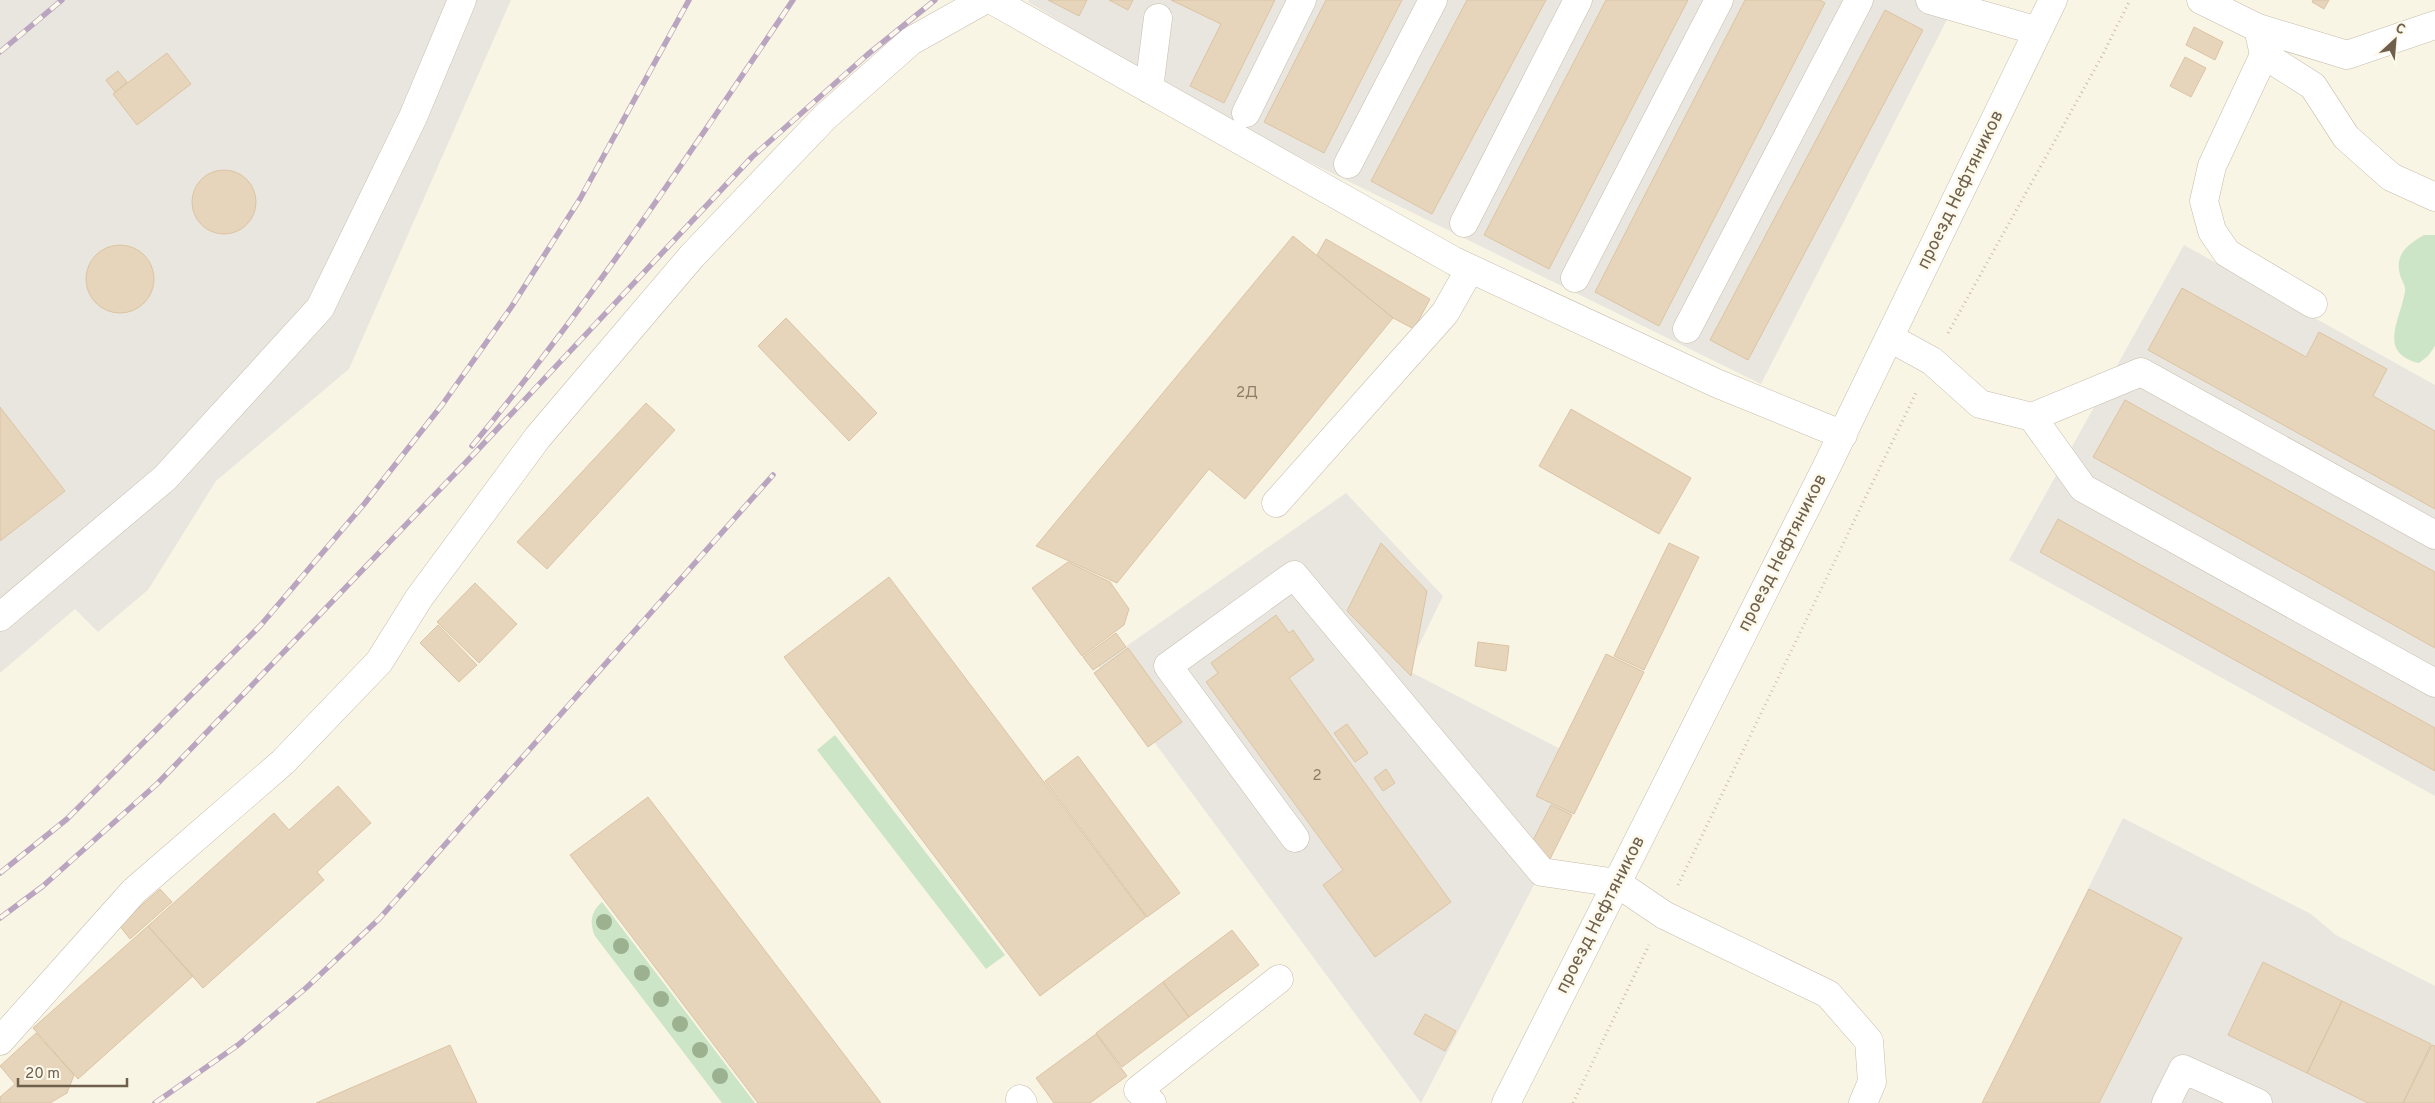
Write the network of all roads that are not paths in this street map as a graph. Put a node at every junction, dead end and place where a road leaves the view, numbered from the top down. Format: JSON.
{"nodes":[{"id":1,"x":462,"y":0,"type":"edge"},
{"id":2,"x":984,"y":0,"type":"edge"},
{"id":3,"x":992,"y":0,"type":"edge"},
{"id":4,"x":1302,"y":0,"type":"edge"},
{"id":5,"x":1433,"y":0,"type":"edge"},
{"id":6,"x":1578,"y":0,"type":"edge"},
{"id":7,"x":1719,"y":0,"type":"edge"},
{"id":8,"x":1859,"y":0,"type":"edge"},
{"id":9,"x":1930,"y":0,"type":"edge"},
{"id":10,"x":2053,"y":0,"type":"edge"},
{"id":11,"x":2200,"y":0,"type":"edge"},
{"id":12,"x":1158,"y":18,"type":"dead end"},
{"id":13,"x":2435,"y":24,"type":"edge"},
{"id":14,"x":2258,"y":28,"type":"junction"},
{"id":15,"x":2038,"y":31,"type":"junction"},
{"id":16,"x":2264,"y":55,"type":"junction"},
{"id":17,"x":1149,"y":89,"type":"junction"},
{"id":18,"x":1246,"y":113,"type":"dead end"},
{"id":19,"x":1348,"y":164,"type":"dead end"},
{"id":20,"x":2435,"y":197,"type":"edge"},
{"id":21,"x":1464,"y":223,"type":"dead end"},
{"id":22,"x":1470,"y":269,"type":"junction"},
{"id":23,"x":1576,"y":278,"type":"dead end"},
{"id":24,"x":2313,"y":304,"type":"dead end"},
{"id":25,"x":1687,"y":329,"type":"dead end"},
{"id":26,"x":1890,"y":338,"type":"junction"},
{"id":27,"x":2032,"y":416,"type":"junction"},
{"id":28,"x":1842,"y":435,"type":"junction"},
{"id":29,"x":1276,"y":503,"type":"dead end"},
{"id":30,"x":2435,"y":535,"type":"edge"},
{"id":31,"x":0,"y":617,"type":"edge"},
{"id":32,"x":2435,"y":683,"type":"edge"},
{"id":33,"x":1295,"y":838,"type":"dead end"},
{"id":34,"x":1617,"y":883,"type":"junction"},
{"id":35,"x":1279,"y":979,"type":"dead end"},
{"id":36,"x":0,"y":1041,"type":"edge"},
{"id":37,"x":1152,"y":1103,"type":"edge"},
{"id":38,"x":1506,"y":1103,"type":"edge"},
{"id":39,"x":1863,"y":1103,"type":"edge"},
{"id":40,"x":2166,"y":1103,"type":"edge"},
{"id":41,"x":2258,"y":1103,"type":"edge"}],
"edges":[{"from":1,"to":31,"type":"street"},
{"from":2,"to":36,"type":"street"},
{"from":3,"to":17,"type":"street"},
{"from":4,"to":18,"type":"street"},
{"from":5,"to":19,"type":"street"},
{"from":6,"to":21,"type":"street"},
{"from":7,"to":23,"type":"street"},
{"from":8,"to":25,"type":"street"},
{"from":9,"to":15,"type":"street"},
{"from":10,"to":15,"type":"street","name":"проезд Нефтяников"},
{"from":11,"to":14,"type":"street"},
{"from":12,"to":17,"type":"street"},
{"from":13,"to":14,"type":"street"},
{"from":14,"to":16,"type":"street"},
{"from":15,"to":26,"type":"street","name":"проезд Нефтяников"},
{"from":16,"to":20,"type":"street"},
{"from":16,"to":24,"type":"street"},
{"from":17,"to":22,"type":"street"},
{"from":22,"to":28,"type":"street"},
{"from":22,"to":29,"type":"street"},
{"from":26,"to":27,"type":"street"},
{"from":26,"to":28,"type":"street","name":"проезд Нефтяников"},
{"from":27,"to":30,"type":"street"},
{"from":27,"to":32,"type":"street"},
{"from":28,"to":34,"type":"street","name":"проезд Нефтяников"},
{"from":33,"to":34,"type":"street"},
{"from":34,"to":38,"type":"street","name":"проезд Нефтяников"},
{"from":34,"to":39,"type":"street"},
{"from":35,"to":37,"type":"street"},
{"from":40,"to":41,"type":"street"}]}
